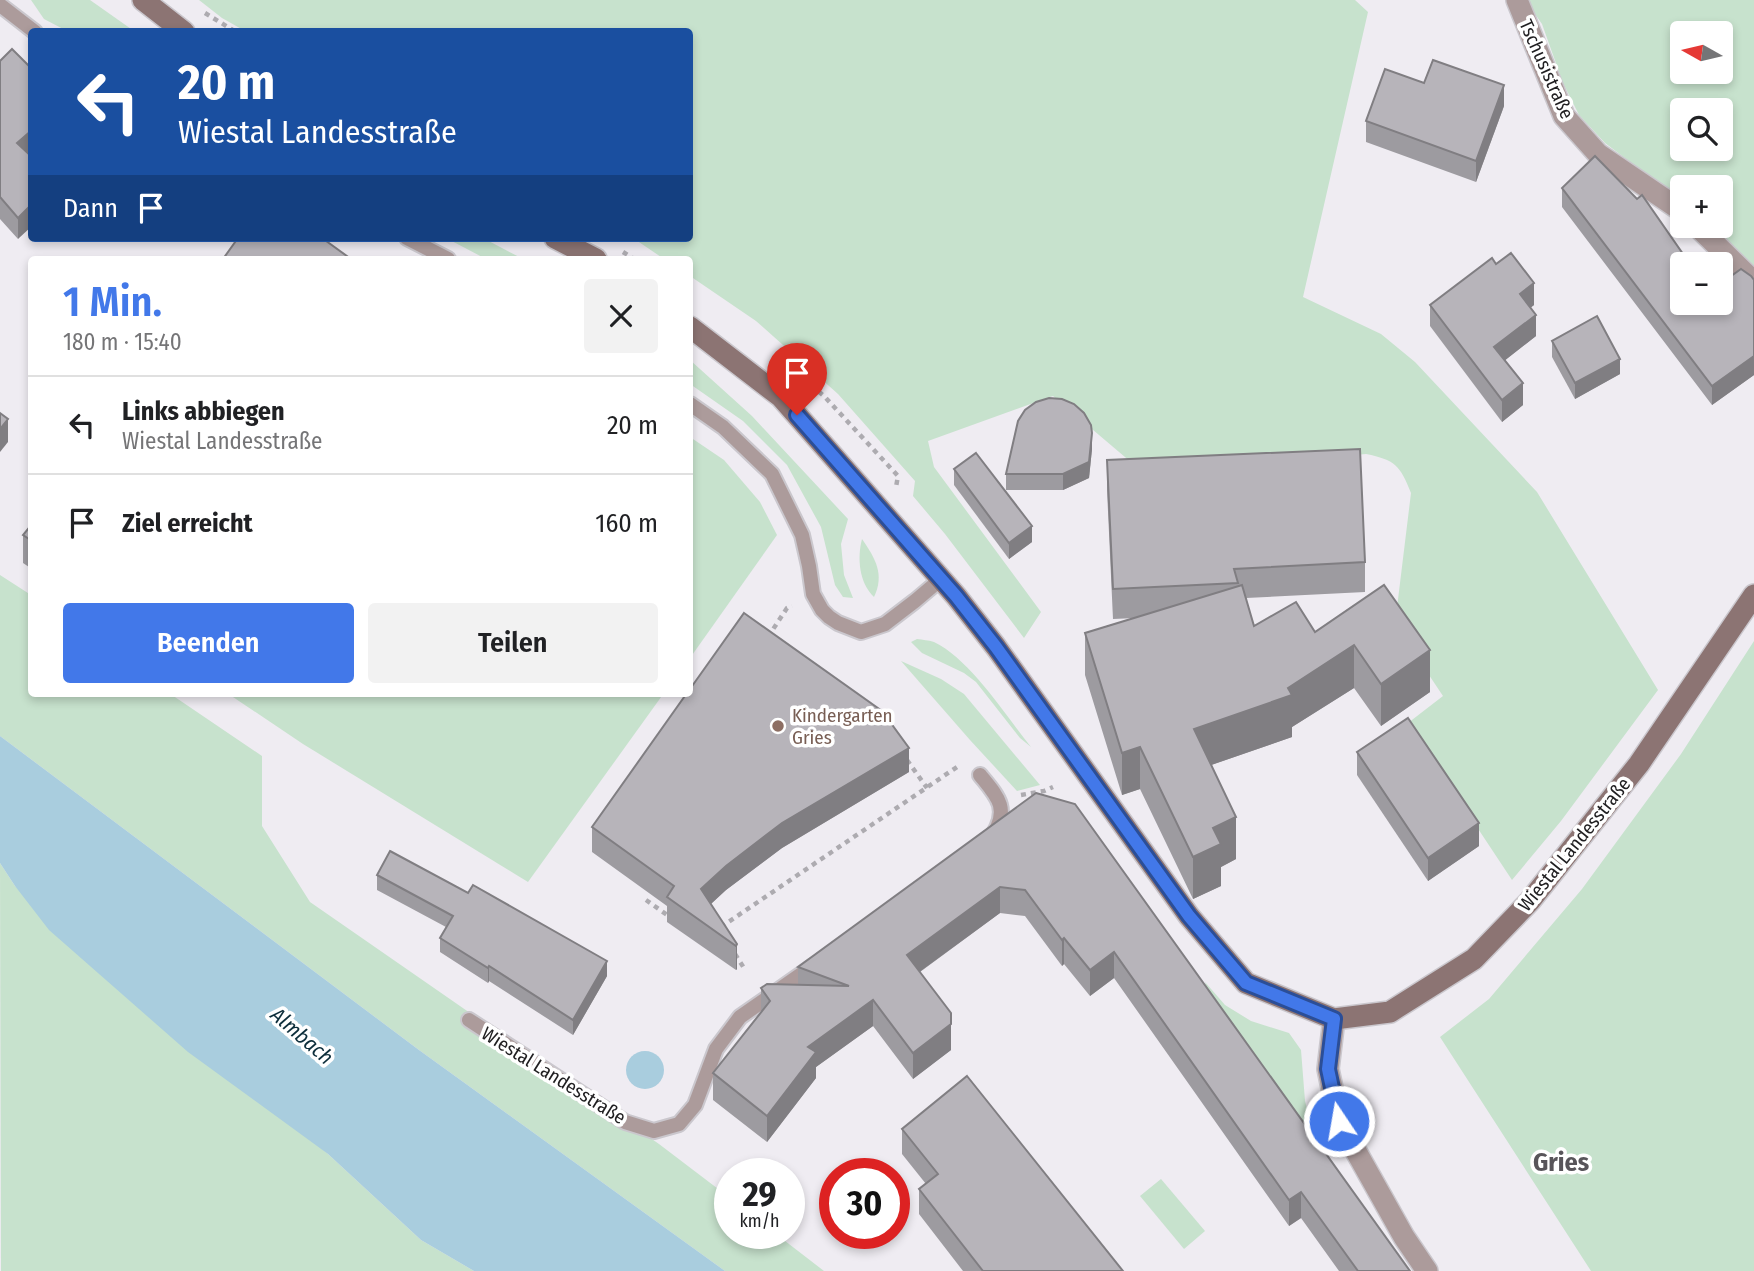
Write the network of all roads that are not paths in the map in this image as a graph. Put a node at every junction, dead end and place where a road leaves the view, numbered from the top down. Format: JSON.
{"nodes":[{"id":1,"x":143,"y":0,"type":"edge"},
{"id":2,"x":1517,"y":0,"type":"edge"},
{"id":3,"x":0,"y":5,"type":"edge"},
{"id":4,"x":30,"y":28,"type":"edge"},
{"id":5,"x":179,"y":28,"type":"edge"},
{"id":6,"x":1670,"y":203,"type":"edge"},
{"id":7,"x":1709,"y":238,"type":"edge"},
{"id":8,"x":415,"y":242,"type":"edge"},
{"id":9,"x":563,"y":242,"type":"edge"},
{"id":10,"x":442,"y":256,"type":"edge"},
{"id":11,"x":590,"y":256,"type":"edge"},
{"id":12,"x":1754,"y":282,"type":"edge"},
{"id":13,"x":693,"y":329,"type":"edge"},
{"id":14,"x":693,"y":406,"type":"edge"},
{"id":15,"x":942,"y":579,"type":"junction"},
{"id":16,"x":1754,"y":595,"type":"edge"},
{"id":17,"x":980,"y":775,"type":"dead end"},
{"id":18,"x":989,"y":842,"type":"edge"},
{"id":19,"x":820,"y":961,"type":"edge"},
{"id":20,"x":1334,"y":1019,"type":"junction"},
{"id":21,"x":469,"y":1020,"type":"dead end"},
{"id":22,"x":1427,"y":1271,"type":"edge"}],
"edges":[{"from":1,"to":5,"type":"main road"},
{"from":2,"to":6,"type":"street","name":"Tschusistraße"},
{"from":3,"to":4,"type":"lane"},
{"from":7,"to":12,"type":"street"},
{"from":8,"to":10,"type":"lane"},
{"from":9,"to":11,"type":"main road"},
{"from":13,"to":15,"type":"main road","name":"Wiestal Landesstraße"},
{"from":14,"to":15,"type":"lane"},
{"from":15,"to":20,"type":"main road","name":"Wiestal Landesstraße"},
{"from":16,"to":20,"type":"main road","name":"Wiestal Landesstraße"},
{"from":17,"to":18,"type":"lane"},
{"from":19,"to":21,"type":"lane","name":"Wiestal Landesstraße"},
{"from":20,"to":22,"type":"street"}]}
